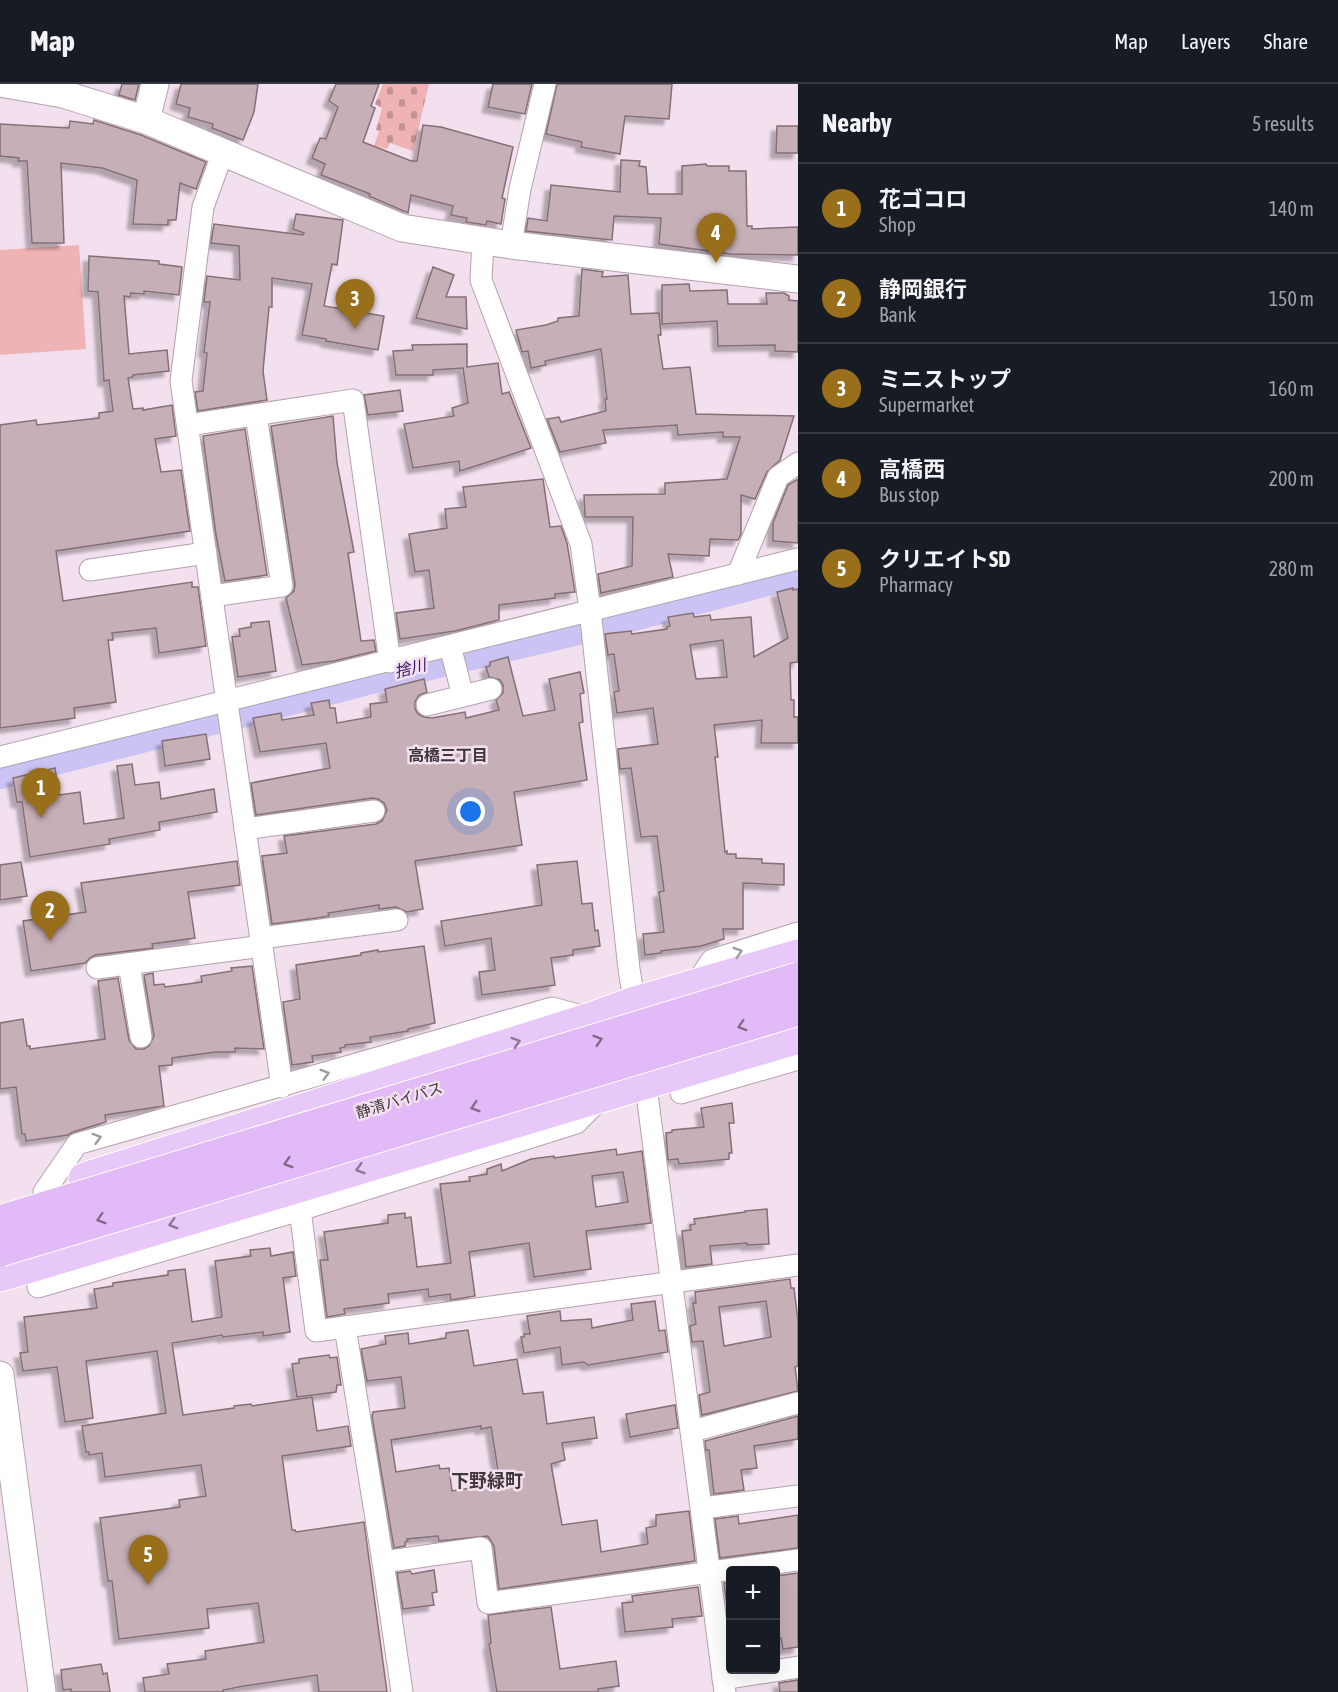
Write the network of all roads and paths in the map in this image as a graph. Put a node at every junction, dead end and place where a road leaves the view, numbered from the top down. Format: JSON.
{"nodes":[{"id":1,"x":5,"y":84,"type":"edge"},
{"id":2,"x":155,"y":84,"type":"edge"},
{"id":3,"x":545,"y":84,"type":"edge"},
{"id":4,"x":146,"y":120,"type":"junction"},
{"id":5,"x":223,"y":152,"type":"junction"},
{"id":6,"x":483,"y":241,"type":"junction"},
{"id":7,"x":511,"y":245,"type":"junction"},
{"id":8,"x":798,"y":279,"type":"edge"},
{"id":9,"x":256,"y":415,"type":"junction"},
{"id":10,"x":188,"y":425,"type":"junction"},
{"id":11,"x":798,"y":463,"type":"edge"},
{"id":12,"x":206,"y":553,"type":"junction"},
{"id":13,"x":798,"y":559,"type":"edge"},
{"id":14,"x":90,"y":570,"type":"dead end"},
{"id":15,"x":738,"y":574,"type":"junction"},
{"id":16,"x":212,"y":596,"type":"junction"},
{"id":17,"x":590,"y":610,"type":"junction"},
{"id":18,"x":450,"y":646,"type":"junction"},
{"id":19,"x":390,"y":662,"type":"junction"},
{"id":20,"x":491,"y":689,"type":"dead end"},
{"id":21,"x":462,"y":696,"type":"junction"},
{"id":22,"x":227,"y":701,"type":"junction"},
{"id":23,"x":427,"y":705,"type":"dead end"},
{"id":24,"x":0,"y":758,"type":"edge"},
{"id":25,"x":374,"y":810,"type":"dead end"},
{"id":26,"x":245,"y":829,"type":"junction"},
{"id":27,"x":398,"y":920,"type":"dead end"},
{"id":28,"x":798,"y":933,"type":"edge"},
{"id":29,"x":261,"y":942,"type":"junction"},
{"id":30,"x":798,"y":956,"type":"edge"},
{"id":31,"x":129,"y":964,"type":"junction"},
{"id":32,"x":97,"y":968,"type":"dead end"},
{"id":33,"x":798,"y":980,"type":"edge"},
{"id":34,"x":694,"y":986,"type":"junction"},
{"id":35,"x":635,"y":1003,"type":"junction"},
{"id":36,"x":798,"y":1009,"type":"edge"},
{"id":37,"x":591,"y":1019,"type":"junction"},
{"id":38,"x":141,"y":1037,"type":"dead end"},
{"id":39,"x":798,"y":1037,"type":"edge"},
{"id":40,"x":798,"y":1059,"type":"edge"},
{"id":41,"x":704,"y":1066,"type":"junction"},
{"id":42,"x":748,"y":1074,"type":"junction"},
{"id":43,"x":646,"y":1084,"type":"junction"},
{"id":44,"x":282,"y":1087,"type":"junction"},
{"id":45,"x":681,"y":1094,"type":"dead end"},
{"id":46,"x":602,"y":1097,"type":"junction"},
{"id":47,"x":44,"y":1192,"type":"junction"},
{"id":48,"x":0,"y":1205,"type":"edge"},
{"id":49,"x":300,"y":1210,"type":"junction"},
{"id":50,"x":0,"y":1222,"type":"edge"},
{"id":51,"x":124,"y":1239,"type":"junction"},
{"id":52,"x":0,"y":1250,"type":"edge"},
{"id":53,"x":157,"y":1251,"type":"junction"},
{"id":54,"x":798,"y":1265,"type":"edge"},
{"id":55,"x":0,"y":1275,"type":"edge"},
{"id":56,"x":672,"y":1281,"type":"junction"},
{"id":57,"x":38,"y":1287,"type":"dead end"},
{"id":58,"x":345,"y":1327,"type":"junction"},
{"id":59,"x":0,"y":1375,"type":"edge"},
{"id":60,"x":798,"y":1403,"type":"edge"},
{"id":61,"x":692,"y":1431,"type":"junction"},
{"id":62,"x":798,"y":1496,"type":"edge"},
{"id":63,"x":702,"y":1508,"type":"junction"},
{"id":64,"x":798,"y":1560,"type":"edge"},
{"id":65,"x":383,"y":1562,"type":"junction"},
{"id":66,"x":711,"y":1573,"type":"junction"},
{"id":67,"x":798,"y":1667,"type":"edge"},
{"id":68,"x":724,"y":1686,"type":"edge"},
{"id":69,"x":42,"y":1692,"type":"edge"},
{"id":70,"x":402,"y":1692,"type":"edge"}],
"edges":[{"from":1,"to":4,"type":"street"},
{"from":2,"to":4,"type":"street"},
{"from":3,"to":7,"type":"street"},
{"from":4,"to":5,"type":"street"},
{"from":5,"to":6,"type":"street"},
{"from":5,"to":10,"type":"street"},
{"from":6,"to":7,"type":"street"},
{"from":6,"to":17,"type":"street"},
{"from":7,"to":8,"type":"street"},
{"from":9,"to":10,"type":"street"},
{"from":9,"to":16,"type":"street"},
{"from":9,"to":19,"type":"street"},
{"from":10,"to":12,"type":"street"},
{"from":11,"to":15,"type":"street"},
{"from":12,"to":14,"type":"street"},
{"from":12,"to":16,"type":"street"},
{"from":13,"to":15,"type":"street"},
{"from":15,"to":17,"type":"street"},
{"from":16,"to":22,"type":"street"},
{"from":17,"to":18,"type":"street"},
{"from":17,"to":35,"type":"street"},
{"from":18,"to":19,"type":"street"},
{"from":18,"to":21,"type":"street"},
{"from":19,"to":22,"type":"street"},
{"from":20,"to":21,"type":"street"},
{"from":21,"to":23,"type":"street"},
{"from":22,"to":24,"type":"street"},
{"from":22,"to":26,"type":"street"},
{"from":25,"to":26,"type":"street"},
{"from":26,"to":29,"type":"street"},
{"from":27,"to":29,"type":"street"},
{"from":34,"to":28,"type":"street","one_way":true},
{"from":29,"to":31,"type":"street"},
{"from":29,"to":44,"type":"street"},
{"from":30,"to":34,"type":"highway"},
{"from":31,"to":32,"type":"street"},
{"from":31,"to":38,"type":"street"},
{"from":50,"to":33,"type":"highway","name":"静清バイパス","one_way":true,"bridge":true},
{"from":34,"to":35,"type":"highway"},
{"from":35,"to":37,"type":"highway"},
{"from":35,"to":43,"type":"street"},
{"from":36,"to":52,"type":"highway","name":"静清バイパス","one_way":true,"bridge":true},
{"from":44,"to":37,"type":"street","one_way":true},
{"from":47,"to":37,"type":"highway","one_way":true},
{"from":39,"to":41,"type":"highway"},
{"from":40,"to":42,"type":"street"},
{"from":41,"to":42,"type":"street"},
{"from":41,"to":43,"type":"highway"},
{"from":42,"to":45,"type":"street"},
{"from":43,"to":46,"type":"highway"},
{"from":43,"to":56,"type":"street"},
{"from":47,"to":44,"type":"street","one_way":true},
{"from":46,"to":49,"type":"street"},
{"from":46,"to":51,"type":"highway","one_way":true},
{"from":47,"to":48,"type":"highway"},
{"from":49,"to":53,"type":"street"},
{"from":49,"to":58,"type":"street"},
{"from":51,"to":53,"type":"street"},
{"from":51,"to":55,"type":"highway"},
{"from":53,"to":57,"type":"street"},
{"from":54,"to":56,"type":"street"},
{"from":56,"to":58,"type":"street"},
{"from":56,"to":61,"type":"street"},
{"from":58,"to":65,"type":"street"},
{"from":59,"to":69,"type":"street"},
{"from":60,"to":61,"type":"street"},
{"from":61,"to":63,"type":"street"},
{"from":62,"to":63,"type":"street"},
{"from":63,"to":66,"type":"street"},
{"from":64,"to":66,"type":"street"},
{"from":65,"to":66,"type":"street"},
{"from":65,"to":70,"type":"street"},
{"from":66,"to":68,"type":"street"},
{"from":67,"to":68,"type":"street"}]}
